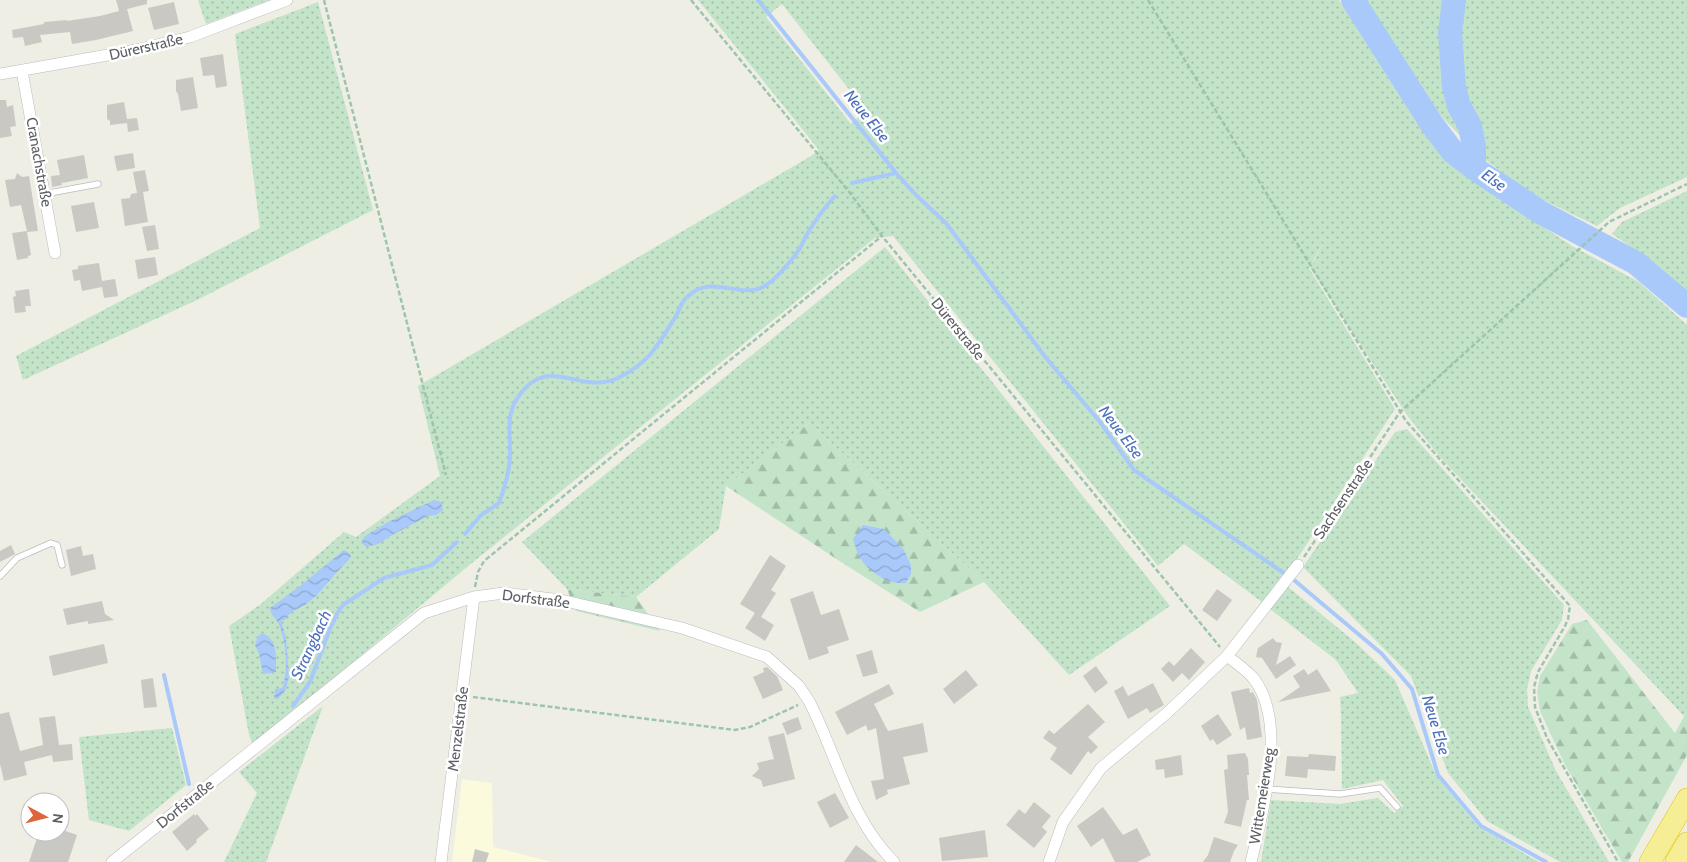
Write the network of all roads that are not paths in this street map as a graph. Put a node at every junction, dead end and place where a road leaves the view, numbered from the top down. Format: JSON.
{"nodes":[{"id":1,"x":287,"y":0,"type":"edge"},
{"id":2,"x":22,"y":71,"type":"junction"},
{"id":3,"x":0,"y":74,"type":"edge"},
{"id":4,"x":98,"y":184,"type":"dead end"},
{"id":5,"x":44,"y":194,"type":"junction"},
{"id":6,"x":55,"y":253,"type":"dead end"},
{"id":7,"x":62,"y":565,"type":"dead end"},
{"id":8,"x":1298,"y":565,"type":"road end"},
{"id":9,"x":0,"y":576,"type":"edge"},
{"id":10,"x":474,"y":597,"type":"junction"},
{"id":11,"x":1227,"y":656,"type":"junction"},
{"id":12,"x":1266,"y":789,"type":"junction"},
{"id":13,"x":1687,"y":799,"type":"edge"},
{"id":14,"x":1397,"y":808,"type":"dead end"},
{"id":15,"x":1687,"y":843,"type":"edge"},
{"id":16,"x":1651,"y":859,"type":"edge"},
{"id":17,"x":112,"y":862,"type":"edge"},
{"id":18,"x":441,"y":862,"type":"edge"},
{"id":19,"x":894,"y":862,"type":"edge"},
{"id":20,"x":1049,"y":862,"type":"edge"},
{"id":21,"x":1251,"y":862,"type":"edge"},
{"id":22,"x":1676,"y":862,"type":"edge"}],
"edges":[{"from":1,"to":2,"type":"street","name":"Dürerstraße"},
{"from":2,"to":3,"type":"street","name":"Dürerstraße"},
{"from":2,"to":5,"type":"street","name":"Cranachstraße"},
{"from":4,"to":5,"type":"lane"},
{"from":5,"to":6,"type":"street","name":"Cranachstraße"},
{"from":7,"to":9,"type":"lane"},
{"from":8,"to":11,"type":"street"},
{"from":10,"to":17,"type":"street","name":"Dorfstraße"},
{"from":10,"to":18,"type":"street","name":"Menzelstraße"},
{"from":10,"to":19,"type":"street","name":"Dorfstraße"},
{"from":11,"to":12,"type":"street","name":"Wittemeierweg"},
{"from":11,"to":20,"type":"street"},
{"from":12,"to":14,"type":"lane"},
{"from":12,"to":21,"type":"street","name":"Wittemeierweg"},
{"from":13,"to":16,"type":"highway"},
{"from":15,"to":22,"type":"highway"}]}
